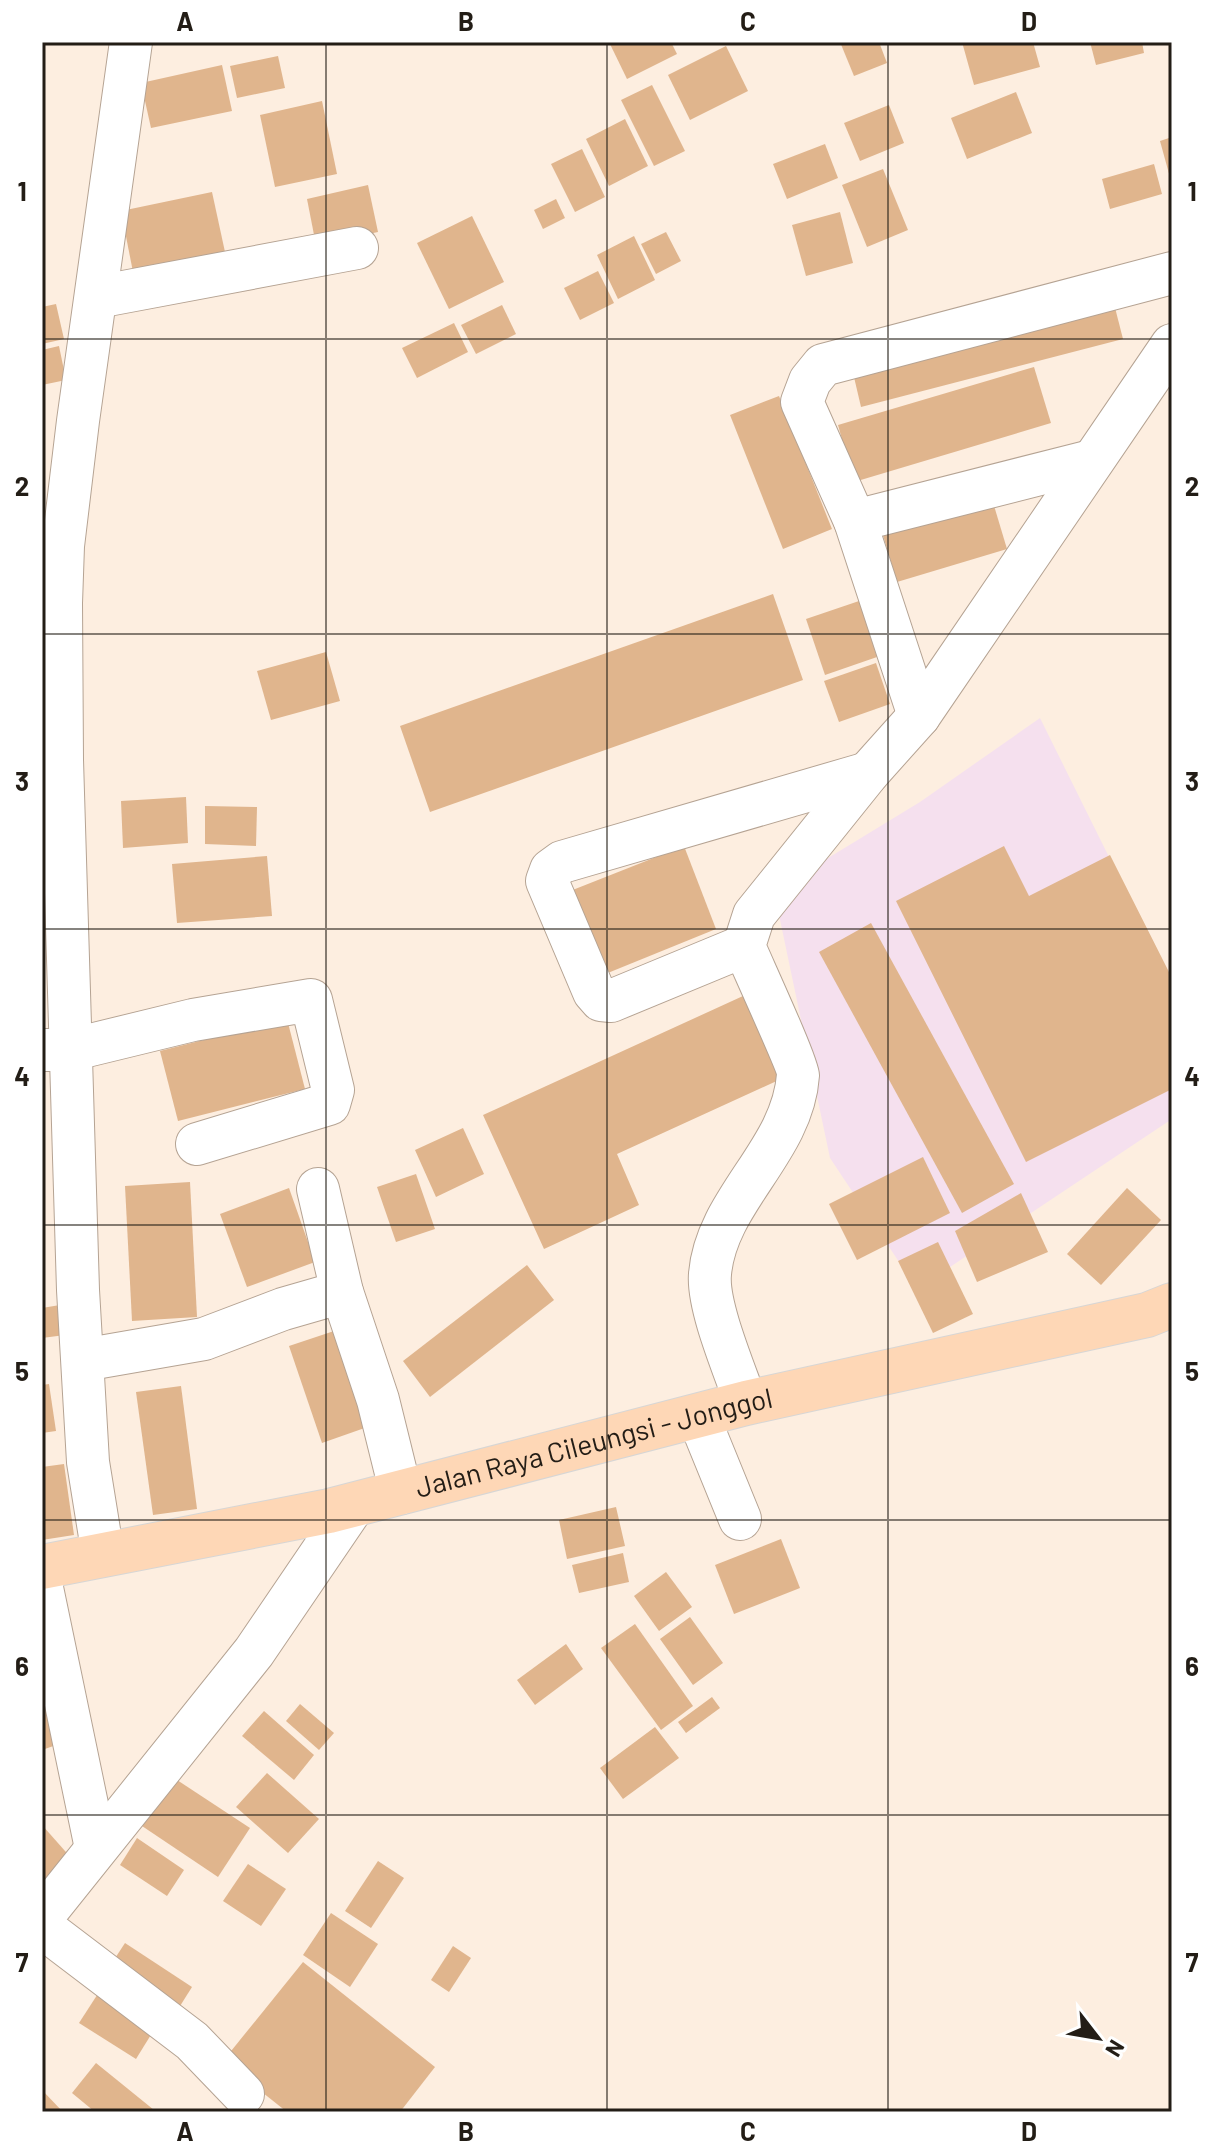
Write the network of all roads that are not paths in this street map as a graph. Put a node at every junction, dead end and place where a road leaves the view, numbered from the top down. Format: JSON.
{"nodes":[{"id":1,"x":131,"y":42,"type":"edge"},
{"id":2,"x":357,"y":248,"type":"dead end"},
{"id":3,"x":1172,"y":273,"type":"edge"},
{"id":4,"x":97,"y":297,"type":"junction"},
{"id":5,"x":1172,"y":345,"type":"edge"},
{"id":6,"x":1091,"y":461,"type":"junction"},
{"id":7,"x":855,"y":521,"type":"junction"},
{"id":8,"x":919,"y":716,"type":"junction"},
{"id":9,"x":868,"y":773,"type":"junction"},
{"id":10,"x":744,"y":946,"type":"junction"},
{"id":11,"x":56,"y":1050,"type":"edge"},
{"id":12,"x":197,"y":1144,"type":"dead end"},
{"id":13,"x":318,"y":1189,"type":"dead end"},
{"id":14,"x":342,"y":1292,"type":"junction"},
{"id":15,"x":1159,"y":1310,"type":"edge"},
{"id":16,"x":83,"y":1360,"type":"junction"},
{"id":17,"x":746,"y":1403,"type":"junction"},
{"id":18,"x":698,"y":1416,"type":"junction"},
{"id":19,"x":401,"y":1493,"type":"junction"},
{"id":20,"x":354,"y":1505,"type":"junction"},
{"id":21,"x":740,"y":1519,"type":"dead end"},
{"id":22,"x":103,"y":1555,"type":"junction"},
{"id":23,"x":42,"y":1567,"type":"edge"},
{"id":24,"x":42,"y":1588,"type":"edge"},
{"id":25,"x":96,"y":1848,"type":"junction"},
{"id":26,"x":42,"y":1917,"type":"edge"},
{"id":27,"x":42,"y":1927,"type":"edge"},
{"id":28,"x":243,"y":2094,"type":"dead end"}],
"edges":[{"from":1,"to":4,"type":"street"},
{"from":2,"to":4,"type":"street"},
{"from":3,"to":7,"type":"street"},
{"from":4,"to":11,"type":"street"},
{"from":5,"to":6,"type":"street"},
{"from":6,"to":7,"type":"street"},
{"from":6,"to":8,"type":"street"},
{"from":7,"to":8,"type":"street"},
{"from":8,"to":9,"type":"street"},
{"from":9,"to":10,"type":"street"},
{"from":9,"to":10,"type":"street"},
{"from":10,"to":17,"type":"street"},
{"from":11,"to":12,"type":"street"},
{"from":11,"to":16,"type":"street"},
{"from":13,"to":14,"type":"street"},
{"from":14,"to":16,"type":"street"},
{"from":14,"to":19,"type":"street"},
{"from":15,"to":17,"type":"main road","name":"Jalan Raya Cileungsi - Jonggol"},
{"from":16,"to":22,"type":"street"},
{"from":17,"to":18,"type":"main road","name":"Jalan Raya Cileungsi - Jonggol"},
{"from":18,"to":19,"type":"main road","name":"Jalan Raya Cileungsi - Jonggol"},
{"from":18,"to":21,"type":"street"},
{"from":19,"to":20,"type":"main road","name":"Jalan Raya Cileungsi - Jonggol"},
{"from":20,"to":22,"type":"main road","name":"Jalan Raya Cileungsi - Jonggol"},
{"from":20,"to":25,"type":"street"},
{"from":22,"to":23,"type":"main road","name":"Jalan Raya Cileungsi - Jonggol"},
{"from":24,"to":25,"type":"street"},
{"from":25,"to":26,"type":"street"},
{"from":27,"to":28,"type":"street"}]}
